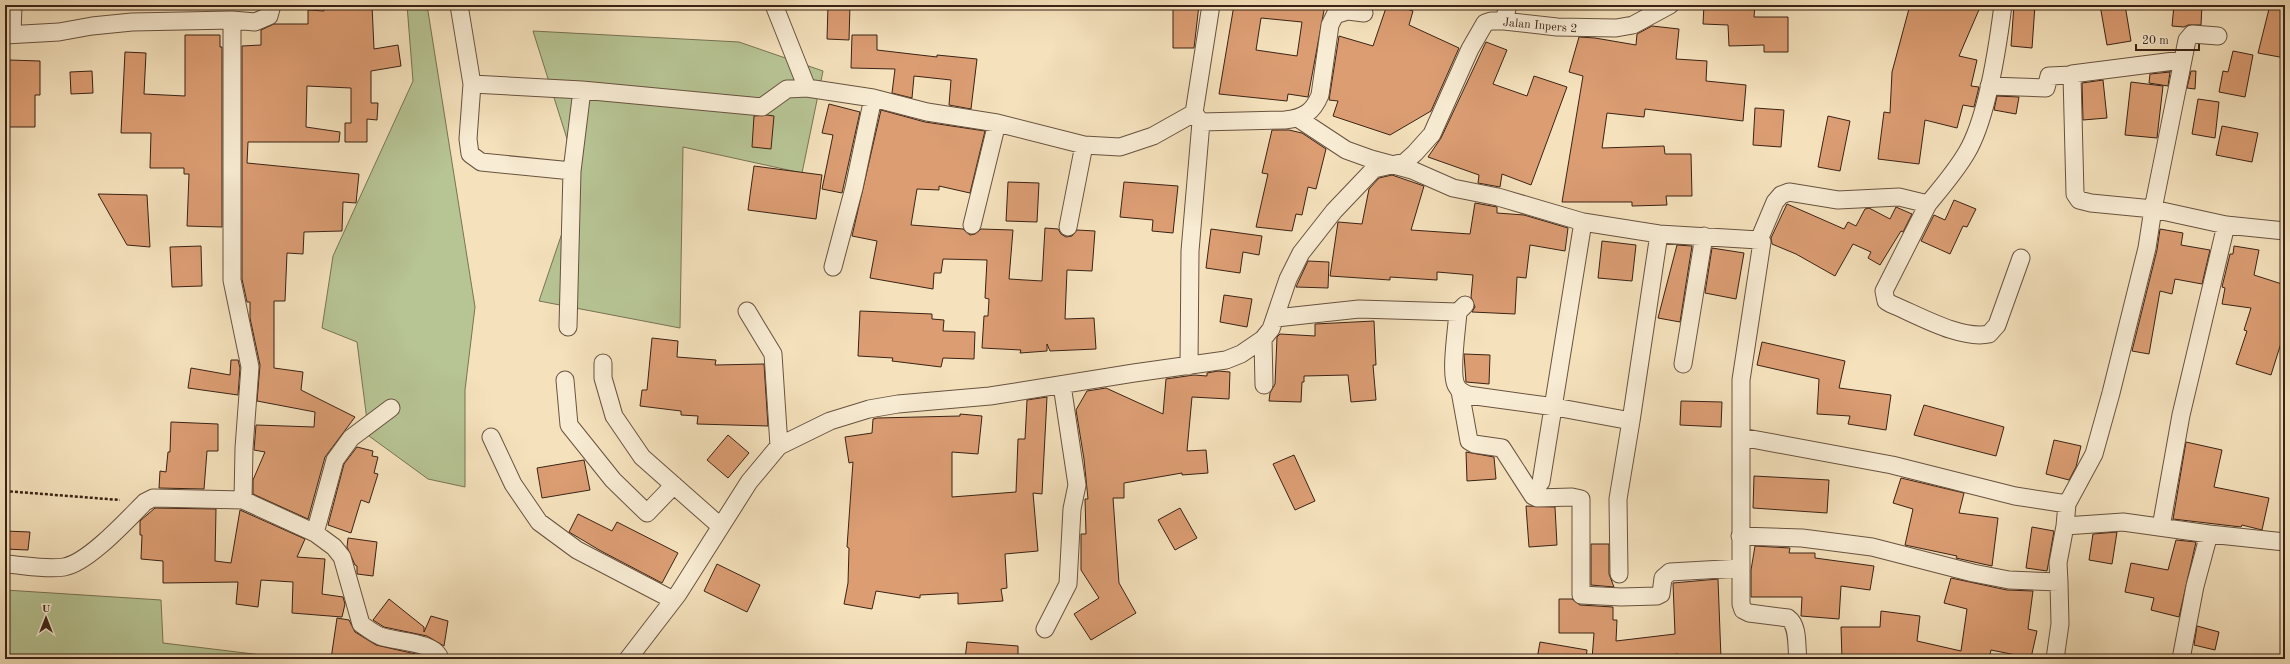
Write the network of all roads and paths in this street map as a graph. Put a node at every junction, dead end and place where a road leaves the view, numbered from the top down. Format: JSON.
{"nodes":[{"id":1,"x":12,"y":5,"type":"edge"},
{"id":2,"x":272,"y":5,"type":"edge"},
{"id":3,"x":459,"y":5,"type":"edge"},
{"id":4,"x":774,"y":5,"type":"edge"},
{"id":5,"x":1211,"y":5,"type":"edge"},
{"id":6,"x":1508,"y":5,"type":"edge"},
{"id":7,"x":1670,"y":5,"type":"edge"},
{"id":8,"x":2003,"y":5,"type":"edge"},
{"id":9,"x":1364,"y":13,"type":"dead end"},
{"id":10,"x":232,"y":20,"type":"junction"},
{"id":11,"x":1504,"y":21,"type":"junction"},
{"id":12,"x":9,"y":34,"type":"edge"},
{"id":13,"x":2218,"y":36,"type":"dead end"},
{"id":14,"x":2182,"y":60,"type":"junction"},
{"id":15,"x":2072,"y":75,"type":"junction"},
{"id":16,"x":472,"y":84,"type":"junction"},
{"id":17,"x":1989,"y":86,"type":"junction"},
{"id":18,"x":807,"y":88,"type":"junction"},
{"id":19,"x":582,"y":90,"type":"junction"},
{"id":20,"x":873,"y":98,"type":"junction"},
{"id":21,"x":1197,"y":117,"type":"junction"},
{"id":22,"x":1298,"y":118,"type":"junction"},
{"id":23,"x":997,"y":123,"type":"junction"},
{"id":24,"x":1084,"y":145,"type":"junction"},
{"id":25,"x":1391,"y":164,"type":"junction"},
{"id":26,"x":572,"y":171,"type":"junction"},
{"id":27,"x":1928,"y":204,"type":"junction"},
{"id":28,"x":2153,"y":209,"type":"junction"},
{"id":29,"x":1583,"y":222,"type":"junction"},
{"id":30,"x":972,"y":225,"type":"dead end"},
{"id":31,"x":2226,"y":225,"type":"junction"},
{"id":32,"x":1068,"y":227,"type":"dead end"},
{"id":33,"x":2285,"y":231,"type":"edge"},
{"id":34,"x":1659,"y":234,"type":"junction"},
{"id":35,"x":1704,"y":236,"type":"junction"},
{"id":36,"x":1758,"y":240,"type":"junction"},
{"id":37,"x":2021,"y":258,"type":"dead end"},
{"id":38,"x":833,"y":267,"type":"dead end"},
{"id":39,"x":746,"y":311,"type":"dead end"},
{"id":40,"x":1276,"y":318,"type":"junction"},
{"id":41,"x":568,"y":327,"type":"dead end"},
{"id":42,"x":1263,"y":339,"type":"junction"},
{"id":43,"x":603,"y":363,"type":"dead end"},
{"id":44,"x":1683,"y":364,"type":"dead end"},
{"id":45,"x":1189,"y":366,"type":"junction"},
{"id":46,"x":565,"y":380,"type":"dead end"},
{"id":47,"x":1062,"y":385,"type":"junction"},
{"id":48,"x":1264,"y":385,"type":"dead end"},
{"id":49,"x":1460,"y":391,"type":"junction"},
{"id":50,"x":1555,"y":407,"type":"junction"},
{"id":51,"x":391,"y":408,"type":"dead end"},
{"id":52,"x":1631,"y":421,"type":"junction"},
{"id":53,"x":491,"y":436,"type":"dead end"},
{"id":54,"x":1741,"y":437,"type":"junction"},
{"id":55,"x":779,"y":446,"type":"junction"},
{"id":56,"x":1541,"y":482,"type":"dead end"},
{"id":57,"x":674,"y":485,"type":"junction"},
{"id":58,"x":5,"y":491,"type":"edge"},
{"id":59,"x":243,"y":500,"type":"junction"},
{"id":60,"x":145,"y":502,"type":"junction"},
{"id":61,"x":2067,"y":504,"type":"junction"},
{"id":62,"x":720,"y":526,"type":"junction"},
{"id":63,"x":2065,"y":526,"type":"junction"},
{"id":64,"x":2161,"y":527,"type":"junction"},
{"id":65,"x":315,"y":533,"type":"junction"},
{"id":66,"x":2209,"y":534,"type":"junction"},
{"id":67,"x":1740,"y":536,"type":"junction"},
{"id":68,"x":2285,"y":542,"type":"edge"},
{"id":69,"x":5,"y":564,"type":"edge"},
{"id":70,"x":1741,"y":568,"type":"junction"},
{"id":71,"x":1619,"y":574,"type":"dead end"},
{"id":72,"x":2059,"y":582,"type":"junction"},
{"id":73,"x":673,"y":600,"type":"junction"},
{"id":74,"x":1045,"y":629,"type":"dead end"},
{"id":75,"x":440,"y":659,"type":"edge"},
{"id":76,"x":628,"y":659,"type":"edge"},
{"id":77,"x":1798,"y":659,"type":"edge"},
{"id":78,"x":2055,"y":659,"type":"edge"},
{"id":79,"x":2180,"y":659,"type":"edge"}],
"edges":[{"from":1,"to":12,"type":"street"},
{"from":2,"to":10,"type":"street"},
{"from":3,"to":16,"type":"street"},
{"from":4,"to":18,"type":"street"},
{"from":5,"to":21,"type":"street"},
{"from":6,"to":11,"type":"street"},
{"from":7,"to":11,"type":"street","name":"Jalan Inpers 2"},
{"from":8,"to":17,"type":"street"},
{"from":9,"to":22,"type":"street"},
{"from":10,"to":12,"type":"street"},
{"from":10,"to":59,"type":"street"},
{"from":11,"to":25,"type":"street","name":"Jalan Inpers 2"},
{"from":13,"to":14,"type":"street"},
{"from":14,"to":15,"type":"street"},
{"from":14,"to":28,"type":"street"},
{"from":15,"to":17,"type":"street"},
{"from":15,"to":28,"type":"street"},
{"from":16,"to":19,"type":"street"},
{"from":16,"to":26,"type":"street"},
{"from":17,"to":27,"type":"street"},
{"from":18,"to":19,"type":"street"},
{"from":18,"to":20,"type":"street"},
{"from":19,"to":26,"type":"street"},
{"from":20,"to":23,"type":"street"},
{"from":20,"to":38,"type":"street"},
{"from":21,"to":22,"type":"street"},
{"from":21,"to":24,"type":"street"},
{"from":21,"to":45,"type":"street"},
{"from":22,"to":25,"type":"street"},
{"from":23,"to":24,"type":"street"},
{"from":23,"to":30,"type":"street"},
{"from":24,"to":32,"type":"street"},
{"from":25,"to":29,"type":"street"},
{"from":25,"to":40,"type":"street","name":"Jalan Inpers 2"},
{"from":26,"to":41,"type":"street"},
{"from":27,"to":36,"type":"street"},
{"from":27,"to":37,"type":"street"},
{"from":28,"to":31,"type":"street"},
{"from":28,"to":61,"type":"street"},
{"from":29,"to":34,"type":"street"},
{"from":29,"to":50,"type":"street"},
{"from":31,"to":33,"type":"street"},
{"from":31,"to":64,"type":"street"},
{"from":34,"to":35,"type":"street"},
{"from":34,"to":52,"type":"street"},
{"from":35,"to":36,"type":"street"},
{"from":35,"to":44,"type":"street"},
{"from":36,"to":54,"type":"street"},
{"from":39,"to":55,"type":"street"},
{"from":40,"to":42,"type":"street","name":"Jalan Inpers 2"},
{"from":40,"to":49,"type":"street"},
{"from":42,"to":45,"type":"street"},
{"from":42,"to":48,"type":"street"},
{"from":43,"to":57,"type":"street"},
{"from":45,"to":47,"type":"street"},
{"from":46,"to":57,"type":"street"},
{"from":47,"to":55,"type":"street"},
{"from":47,"to":74,"type":"street"},
{"from":49,"to":50,"type":"street"},
{"from":49,"to":70,"type":"street"},
{"from":50,"to":52,"type":"street"},
{"from":50,"to":56,"type":"street"},
{"from":51,"to":65,"type":"street"},
{"from":52,"to":71,"type":"street"},
{"from":53,"to":73,"type":"street"},
{"from":54,"to":61,"type":"street"},
{"from":54,"to":67,"type":"street"},
{"from":55,"to":62,"type":"street"},
{"from":57,"to":62,"type":"street"},
{"from":58,"to":60,"type":"path"},
{"from":59,"to":60,"type":"street"},
{"from":59,"to":65,"type":"street"},
{"from":60,"to":69,"type":"street"},
{"from":61,"to":63,"type":"street"},
{"from":62,"to":73,"type":"street"},
{"from":63,"to":64,"type":"street"},
{"from":63,"to":72,"type":"street"},
{"from":64,"to":66,"type":"street"},
{"from":65,"to":75,"type":"street"},
{"from":66,"to":68,"type":"street"},
{"from":66,"to":79,"type":"street"},
{"from":67,"to":70,"type":"street"},
{"from":67,"to":72,"type":"street"},
{"from":70,"to":77,"type":"street"},
{"from":72,"to":78,"type":"street"},
{"from":73,"to":76,"type":"street"}]}
